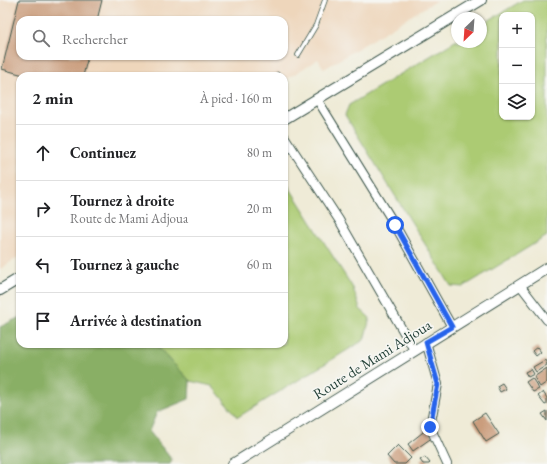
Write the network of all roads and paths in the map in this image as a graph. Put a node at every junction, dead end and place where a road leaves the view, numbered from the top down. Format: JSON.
{"nodes":[{"id":1,"x":325,"y":0,"type":"edge"},
{"id":2,"x":481,"y":0,"type":"edge"},
{"id":3,"x":298,"y":55,"type":"dead end"},
{"id":4,"x":317,"y":99,"type":"junction"},
{"id":5,"x":288,"y":117,"type":"edge"},
{"id":6,"x":288,"y":142,"type":"edge"},
{"id":7,"x":547,"y":268,"type":"edge"},
{"id":8,"x":16,"y":280,"type":"edge"},
{"id":9,"x":520,"y":285,"type":"junction"},
{"id":10,"x":0,"y":290,"type":"edge"},
{"id":11,"x":547,"y":320,"type":"edge"},
{"id":12,"x":452,"y":327,"type":"junction"},
{"id":13,"x":426,"y":342,"type":"junction"},
{"id":14,"x":414,"y":350,"type":"junction"},
{"id":15,"x":233,"y":464,"type":"edge"},
{"id":16,"x":447,"y":464,"type":"edge"}],
"edges":[{"from":1,"to":3,"type":"lane"},
{"from":2,"to":4,"type":"street"},
{"from":4,"to":5,"type":"street"},
{"from":4,"to":12,"type":"street"},
{"from":6,"to":14,"type":"street"},
{"from":7,"to":9,"type":"street","name":"Route de Mami Adjoua"},
{"from":8,"to":10,"type":"street"},
{"from":9,"to":11,"type":"street"},
{"from":9,"to":12,"type":"street","name":"Route de Mami Adjoua"},
{"from":12,"to":13,"type":"street","name":"Route de Mami Adjoua"},
{"from":13,"to":14,"type":"street","name":"Route de Mami Adjoua"},
{"from":13,"to":16,"type":"street"},
{"from":14,"to":15,"type":"street","name":"Route de Mami Adjoua"}]}
